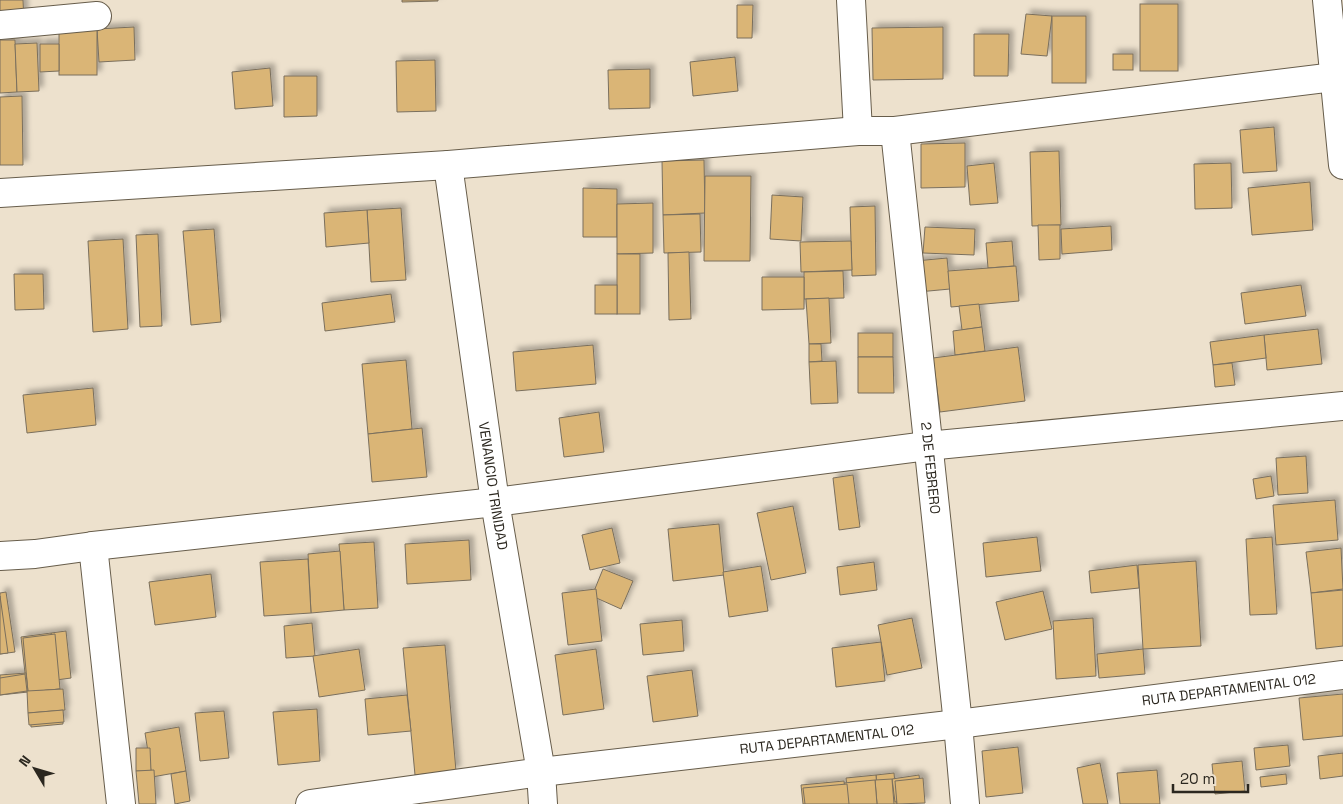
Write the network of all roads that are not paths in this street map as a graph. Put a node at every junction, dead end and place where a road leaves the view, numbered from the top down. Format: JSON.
{"nodes":[{"id":1,"x":851,"y":0,"type":"edge"},
{"id":2,"x":1327,"y":0,"type":"edge"},
{"id":3,"x":98,"y":16,"type":"dead end"},
{"id":4,"x":0,"y":25,"type":"edge"},
{"id":5,"x":1339,"y":76,"type":"edge"},
{"id":6,"x":858,"y":131,"type":"junction"},
{"id":7,"x":895,"y":131,"type":"junction"},
{"id":8,"x":448,"y":165,"type":"junction"},
{"id":9,"x":1343,"y":165,"type":"edge"},
{"id":10,"x":0,"y":193,"type":"edge"},
{"id":11,"x":1343,"y":406,"type":"edge"},
{"id":12,"x":927,"y":446,"type":"junction"},
{"id":13,"x":494,"y":502,"type":"junction"},
{"id":14,"x":93,"y":546,"type":"junction"},
{"id":15,"x":0,"y":556,"type":"edge"},
{"id":16,"x":1343,"y":675,"type":"edge"},
{"id":17,"x":958,"y":724,"type":"junction"},
{"id":18,"x":541,"y":772,"type":"junction"},
{"id":19,"x":121,"y":804,"type":"edge"},
{"id":20,"x":310,"y":804,"type":"edge"},
{"id":21,"x":544,"y":804,"type":"edge"},
{"id":22,"x":965,"y":804,"type":"edge"}],
"edges":[{"from":1,"to":6,"type":"street"},
{"from":2,"to":5,"type":"street"},
{"from":3,"to":4,"type":"street"},
{"from":5,"to":7,"type":"street"},
{"from":5,"to":9,"type":"street"},
{"from":6,"to":7,"type":"street"},
{"from":6,"to":8,"type":"street"},
{"from":7,"to":12,"type":"street","name":"2 DE FEBRERO"},
{"from":8,"to":10,"type":"street"},
{"from":8,"to":13,"type":"street","name":"VENANCIO TRINIDAD"},
{"from":11,"to":12,"type":"street"},
{"from":12,"to":13,"type":"street"},
{"from":12,"to":17,"type":"street","name":"2 DE FEBRERO"},
{"from":13,"to":14,"type":"street"},
{"from":13,"to":18,"type":"street","name":"VENANCIO TRINIDAD"},
{"from":14,"to":15,"type":"street"},
{"from":14,"to":19,"type":"street"},
{"from":16,"to":17,"type":"street","name":"RUTA DEPARTAMENTAL 012"},
{"from":17,"to":18,"type":"street","name":"RUTA DEPARTAMENTAL 012"},
{"from":17,"to":22,"type":"street","name":"2 DE FEBRERO"},
{"from":18,"to":20,"type":"street","name":"RUTA DEPARTAMENTAL 012"},
{"from":18,"to":21,"type":"street","name":"VENANCIO TRINIDAD"}]}
